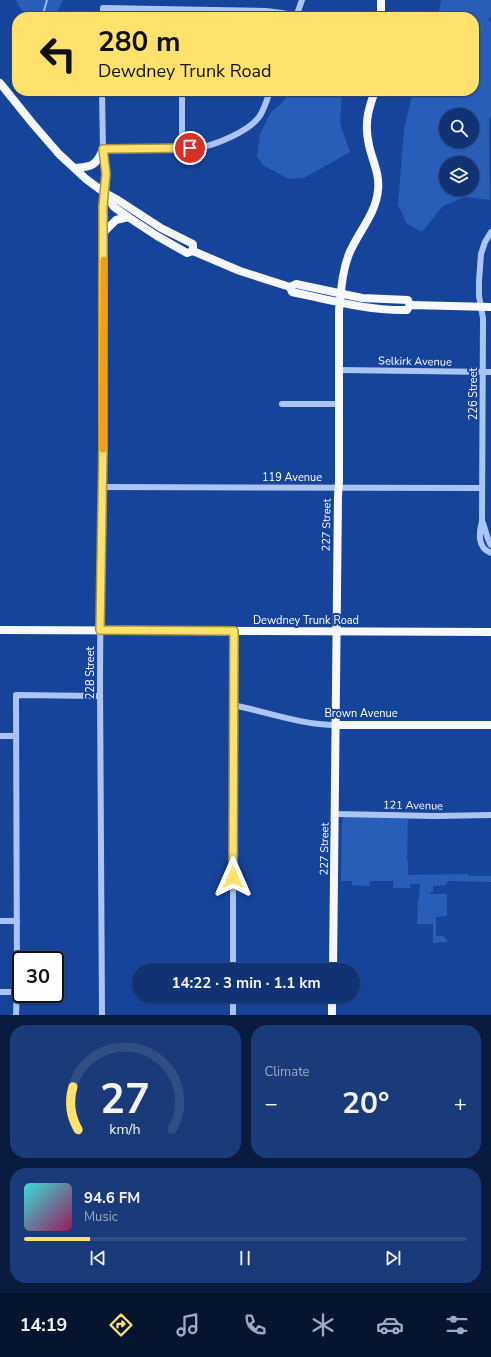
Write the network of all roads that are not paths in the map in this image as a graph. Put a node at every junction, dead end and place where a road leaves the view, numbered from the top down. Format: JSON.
{"nodes":[{"id":1,"x":302,"y":0,"type":"edge"},
{"id":2,"x":381,"y":0,"type":"edge"},
{"id":3,"x":103,"y":12,"type":"edge"},
{"id":4,"x":156,"y":12,"type":"edge"},
{"id":5,"x":298,"y":12,"type":"edge"},
{"id":6,"x":381,"y":12,"type":"edge"},
{"id":7,"x":0,"y":76,"type":"edge"},
{"id":8,"x":1,"y":84,"type":"edge"},
{"id":9,"x":102,"y":96,"type":"edge"},
{"id":10,"x":182,"y":96,"type":"edge"},
{"id":11,"x":268,"y":96,"type":"edge"},
{"id":12,"x":373,"y":96,"type":"edge"},
{"id":13,"x":182,"y":148,"type":"junction"},
{"id":14,"x":103,"y":149,"type":"junction"},
{"id":15,"x":75,"y":168,"type":"junction"},
{"id":16,"x":105,"y":193,"type":"junction"},
{"id":17,"x":128,"y":218,"type":"junction"},
{"id":18,"x":491,"y":232,"type":"edge"},
{"id":19,"x":103,"y":233,"type":"junction"},
{"id":20,"x":193,"y":251,"type":"junction"},
{"id":21,"x":290,"y":287,"type":"junction"},
{"id":22,"x":341,"y":294,"type":"junction"},
{"id":23,"x":340,"y":303,"type":"junction"},
{"id":24,"x":410,"y":305,"type":"junction"},
{"id":25,"x":481,"y":306,"type":"junction"},
{"id":26,"x":491,"y":307,"type":"edge"},
{"id":27,"x":339,"y":370,"type":"junction"},
{"id":28,"x":483,"y":372,"type":"junction"},
{"id":29,"x":491,"y":372,"type":"edge"},
{"id":30,"x":282,"y":404,"type":"dead end"},
{"id":31,"x":340,"y":404,"type":"junction"},
{"id":32,"x":102,"y":487,"type":"junction"},
{"id":33,"x":338,"y":487,"type":"junction"},
{"id":34,"x":482,"y":488,"type":"junction"},
{"id":35,"x":482,"y":521,"type":"junction"},
{"id":36,"x":491,"y":545,"type":"edge"},
{"id":37,"x":491,"y":554,"type":"edge"},
{"id":38,"x":0,"y":630,"type":"edge"},
{"id":39,"x":100,"y":630,"type":"junction"},
{"id":40,"x":234,"y":631,"type":"junction"},
{"id":41,"x":337,"y":631,"type":"junction"},
{"id":42,"x":491,"y":632,"type":"edge"},
{"id":43,"x":100,"y":696,"type":"junction"},
{"id":44,"x":233,"y":705,"type":"junction"},
{"id":45,"x":336,"y":724,"type":"junction"},
{"id":46,"x":491,"y":725,"type":"edge"},
{"id":47,"x":0,"y":736,"type":"edge"},
{"id":48,"x":16,"y":736,"type":"junction"},
{"id":49,"x":335,"y":814,"type":"junction"},
{"id":50,"x":491,"y":815,"type":"edge"},
{"id":51,"x":0,"y":921,"type":"edge"},
{"id":52,"x":17,"y":921,"type":"junction"},
{"id":53,"x":17,"y":951,"type":"edge"},
{"id":54,"x":233,"y":963,"type":"edge"},
{"id":55,"x":333,"y":963,"type":"edge"},
{"id":56,"x":0,"y":992,"type":"edge"},
{"id":57,"x":12,"y":992,"type":"edge"},
{"id":58,"x":16,"y":1003,"type":"edge"},
{"id":59,"x":233,"y":1003,"type":"edge"},
{"id":60,"x":332,"y":1003,"type":"edge"},
{"id":61,"x":16,"y":1015,"type":"edge"},
{"id":62,"x":102,"y":1015,"type":"edge"},
{"id":63,"x":233,"y":1015,"type":"edge"},
{"id":64,"x":332,"y":1015,"type":"edge"}],
"edges":[{"from":1,"to":5,"type":"street"},
{"from":2,"to":6,"type":"main road"},
{"from":3,"to":4,"type":"street"},
{"from":7,"to":8,"type":"main road"},
{"from":8,"to":15,"type":"main road"},
{"from":9,"to":14,"type":"street","name":"228 Street"},
{"from":10,"to":13,"type":"street"},
{"from":11,"to":13,"type":"street"},
{"from":12,"to":22,"type":"main road","name":"227 Street"},
{"from":13,"to":14,"type":"street"},
{"from":14,"to":15,"type":"main road"},
{"from":14,"to":16,"type":"street","name":"228 Street"},
{"from":15,"to":16,"type":"main road"},
{"from":16,"to":17,"type":"main road"},
{"from":16,"to":19,"type":"street","name":"228 Street"},
{"from":16,"to":20,"type":"main road"},
{"from":17,"to":19,"type":"main road"},
{"from":17,"to":20,"type":"main road"},
{"from":18,"to":25,"type":"street","name":"226 Street"},
{"from":19,"to":32,"type":"street","name":"228 Street"},
{"from":20,"to":21,"type":"main road"},
{"from":21,"to":22,"type":"main road"},
{"from":21,"to":23,"type":"main road"},
{"from":22,"to":23,"type":"main road","name":"227 Street"},
{"from":22,"to":24,"type":"main road"},
{"from":23,"to":24,"type":"main road"},
{"from":23,"to":27,"type":"main road","name":"227 Street"},
{"from":24,"to":25,"type":"main road"},
{"from":25,"to":26,"type":"main road"},
{"from":25,"to":28,"type":"street","name":"226 Street"},
{"from":27,"to":28,"type":"street","name":"Selkirk Avenue"},
{"from":27,"to":31,"type":"main road","name":"227 Street"},
{"from":28,"to":29,"type":"street","name":"Selkirk Avenue"},
{"from":28,"to":34,"type":"street","name":"226 Street"},
{"from":30,"to":31,"type":"street"},
{"from":31,"to":33,"type":"main road","name":"227 Street"},
{"from":32,"to":33,"type":"street","name":"119 Avenue"},
{"from":32,"to":39,"type":"street","name":"228 Street"},
{"from":33,"to":34,"type":"street","name":"119 Avenue"},
{"from":33,"to":41,"type":"main road","name":"227 Street"},
{"from":34,"to":35,"type":"street","name":"226 Street"},
{"from":35,"to":36,"type":"street"},
{"from":35,"to":37,"type":"street","name":"226 Street"},
{"from":38,"to":39,"type":"main road","name":"Dewdney Trunk Road"},
{"from":39,"to":40,"type":"main road","name":"Dewdney Trunk Road"},
{"from":39,"to":43,"type":"street","name":"228 Street"},
{"from":40,"to":41,"type":"main road","name":"Dewdney Trunk Road"},
{"from":40,"to":44,"type":"street"},
{"from":41,"to":42,"type":"main road","name":"Dewdney Trunk Road"},
{"from":41,"to":45,"type":"main road","name":"227 Street"},
{"from":43,"to":48,"type":"street"},
{"from":43,"to":62,"type":"street","name":"228 Street"},
{"from":44,"to":45,"type":"street","name":"Brown Avenue"},
{"from":44,"to":54,"type":"street"},
{"from":45,"to":46,"type":"main road","name":"Brown Avenue"},
{"from":45,"to":49,"type":"main road","name":"227 Street"},
{"from":47,"to":48,"type":"street"},
{"from":48,"to":52,"type":"street"},
{"from":49,"to":50,"type":"street","name":"121 Avenue"},
{"from":49,"to":55,"type":"main road","name":"227 Street"},
{"from":51,"to":52,"type":"street"},
{"from":52,"to":53,"type":"street"},
{"from":56,"to":57,"type":"street"},
{"from":58,"to":61,"type":"street"},
{"from":59,"to":63,"type":"street"},
{"from":60,"to":64,"type":"main road"}]}
